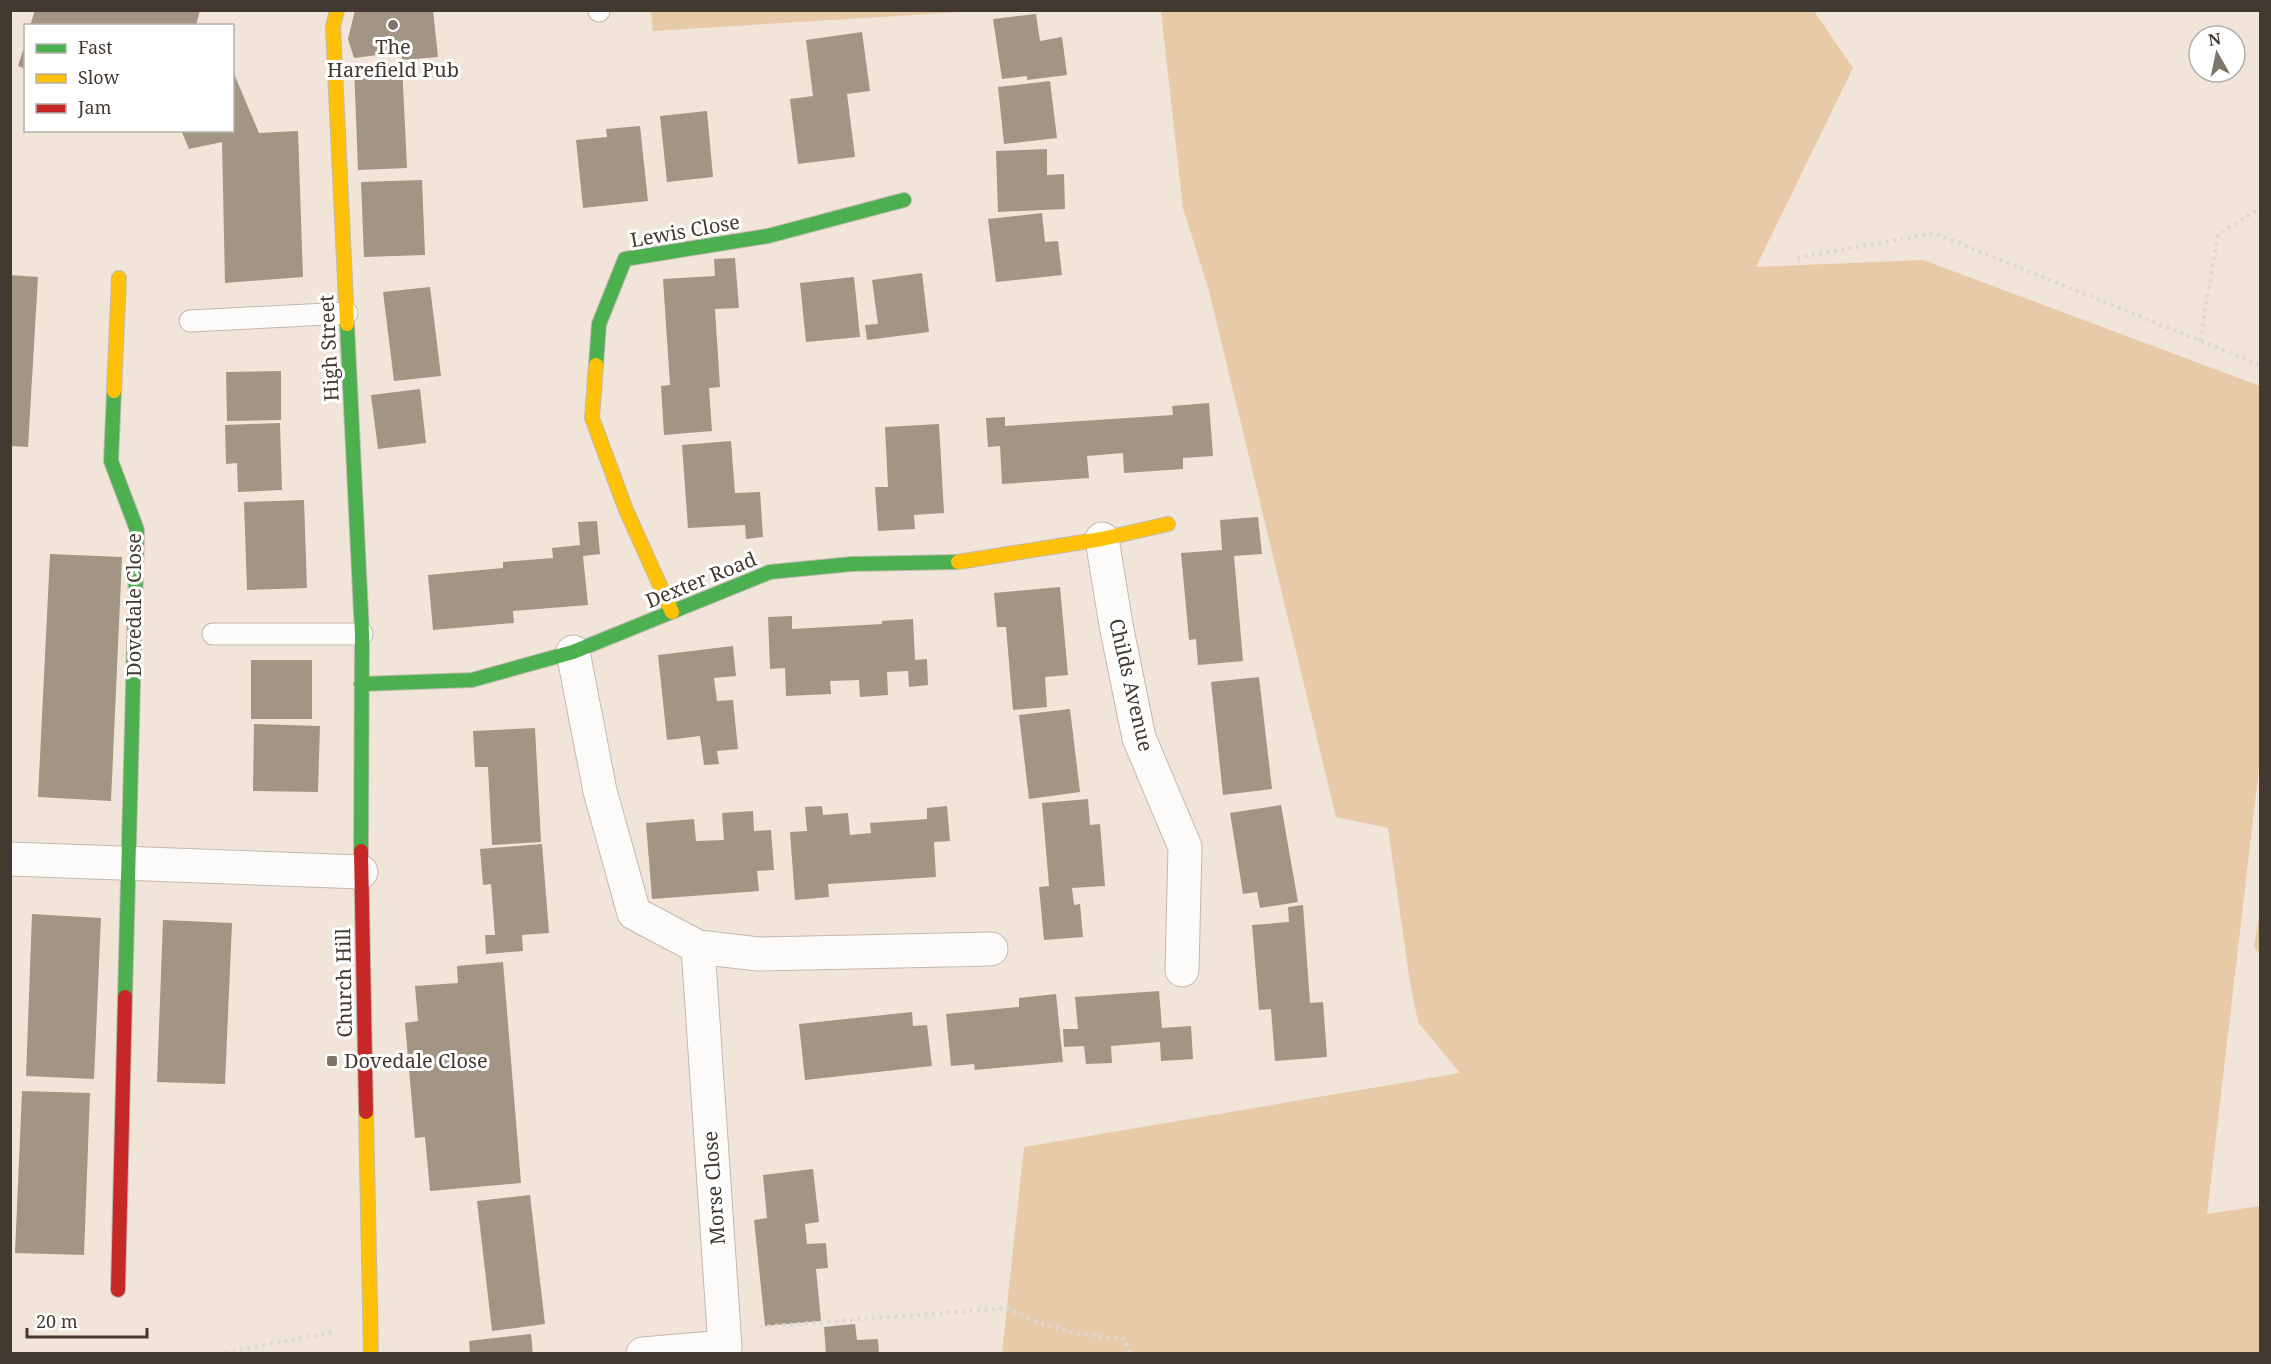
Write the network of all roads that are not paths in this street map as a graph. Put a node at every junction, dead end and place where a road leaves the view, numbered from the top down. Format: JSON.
{"nodes":[{"id":1,"x":337,"y":10,"type":"edge"},
{"id":2,"x":904,"y":200,"type":"dead end"},
{"id":3,"x":119,"y":278,"type":"dead end"},
{"id":4,"x":347,"y":313,"type":"junction"},
{"id":5,"x":190,"y":321,"type":"dead end"},
{"id":6,"x":1168,"y":524,"type":"dead end"},
{"id":7,"x":1102,"y":539,"type":"junction"},
{"id":8,"x":672,"y":612,"type":"junction"},
{"id":9,"x":213,"y":634,"type":"dead end"},
{"id":10,"x":362,"y":634,"type":"junction"},
{"id":11,"x":573,"y":652,"type":"junction"},
{"id":12,"x":362,"y":684,"type":"junction"},
{"id":13,"x":10,"y":859,"type":"edge"},
{"id":14,"x":129,"y":865,"type":"junction"},
{"id":15,"x":361,"y":872,"type":"junction"},
{"id":16,"x":698,"y":947,"type":"junction"},
{"id":17,"x":991,"y":949,"type":"dead end"},
{"id":18,"x":1182,"y":970,"type":"dead end"},
{"id":19,"x":118,"y":1290,"type":"dead end"},
{"id":20,"x":371,"y":1353,"type":"edge"},
{"id":21,"x":643,"y":1353,"type":"edge"}],
"edges":[{"from":1,"to":4,"type":"street","name":"High Street"},
{"from":2,"to":8,"type":"street","name":"Lewis Close"},
{"from":3,"to":14,"type":"street","name":"Dovedale Close"},
{"from":4,"to":5,"type":"lane"},
{"from":4,"to":10,"type":"street","name":"High Street"},
{"from":6,"to":7,"type":"street","name":"Dexter Road"},
{"from":7,"to":8,"type":"street","name":"Dexter Road"},
{"from":7,"to":18,"type":"street","name":"Childs Avenue"},
{"from":8,"to":11,"type":"street","name":"Dexter Road"},
{"from":9,"to":10,"type":"lane"},
{"from":10,"to":12,"type":"street","name":"High Street"},
{"from":11,"to":12,"type":"street","name":"Dexter Road"},
{"from":11,"to":16,"type":"street"},
{"from":12,"to":15,"type":"street","name":"Church Hill"},
{"from":13,"to":14,"type":"street"},
{"from":14,"to":15,"type":"street"},
{"from":14,"to":19,"type":"street","name":"Dovedale Close"},
{"from":15,"to":20,"type":"street","name":"Church Hill"},
{"from":16,"to":17,"type":"street"},
{"from":16,"to":21,"type":"street","name":"Morse Close"}]}
